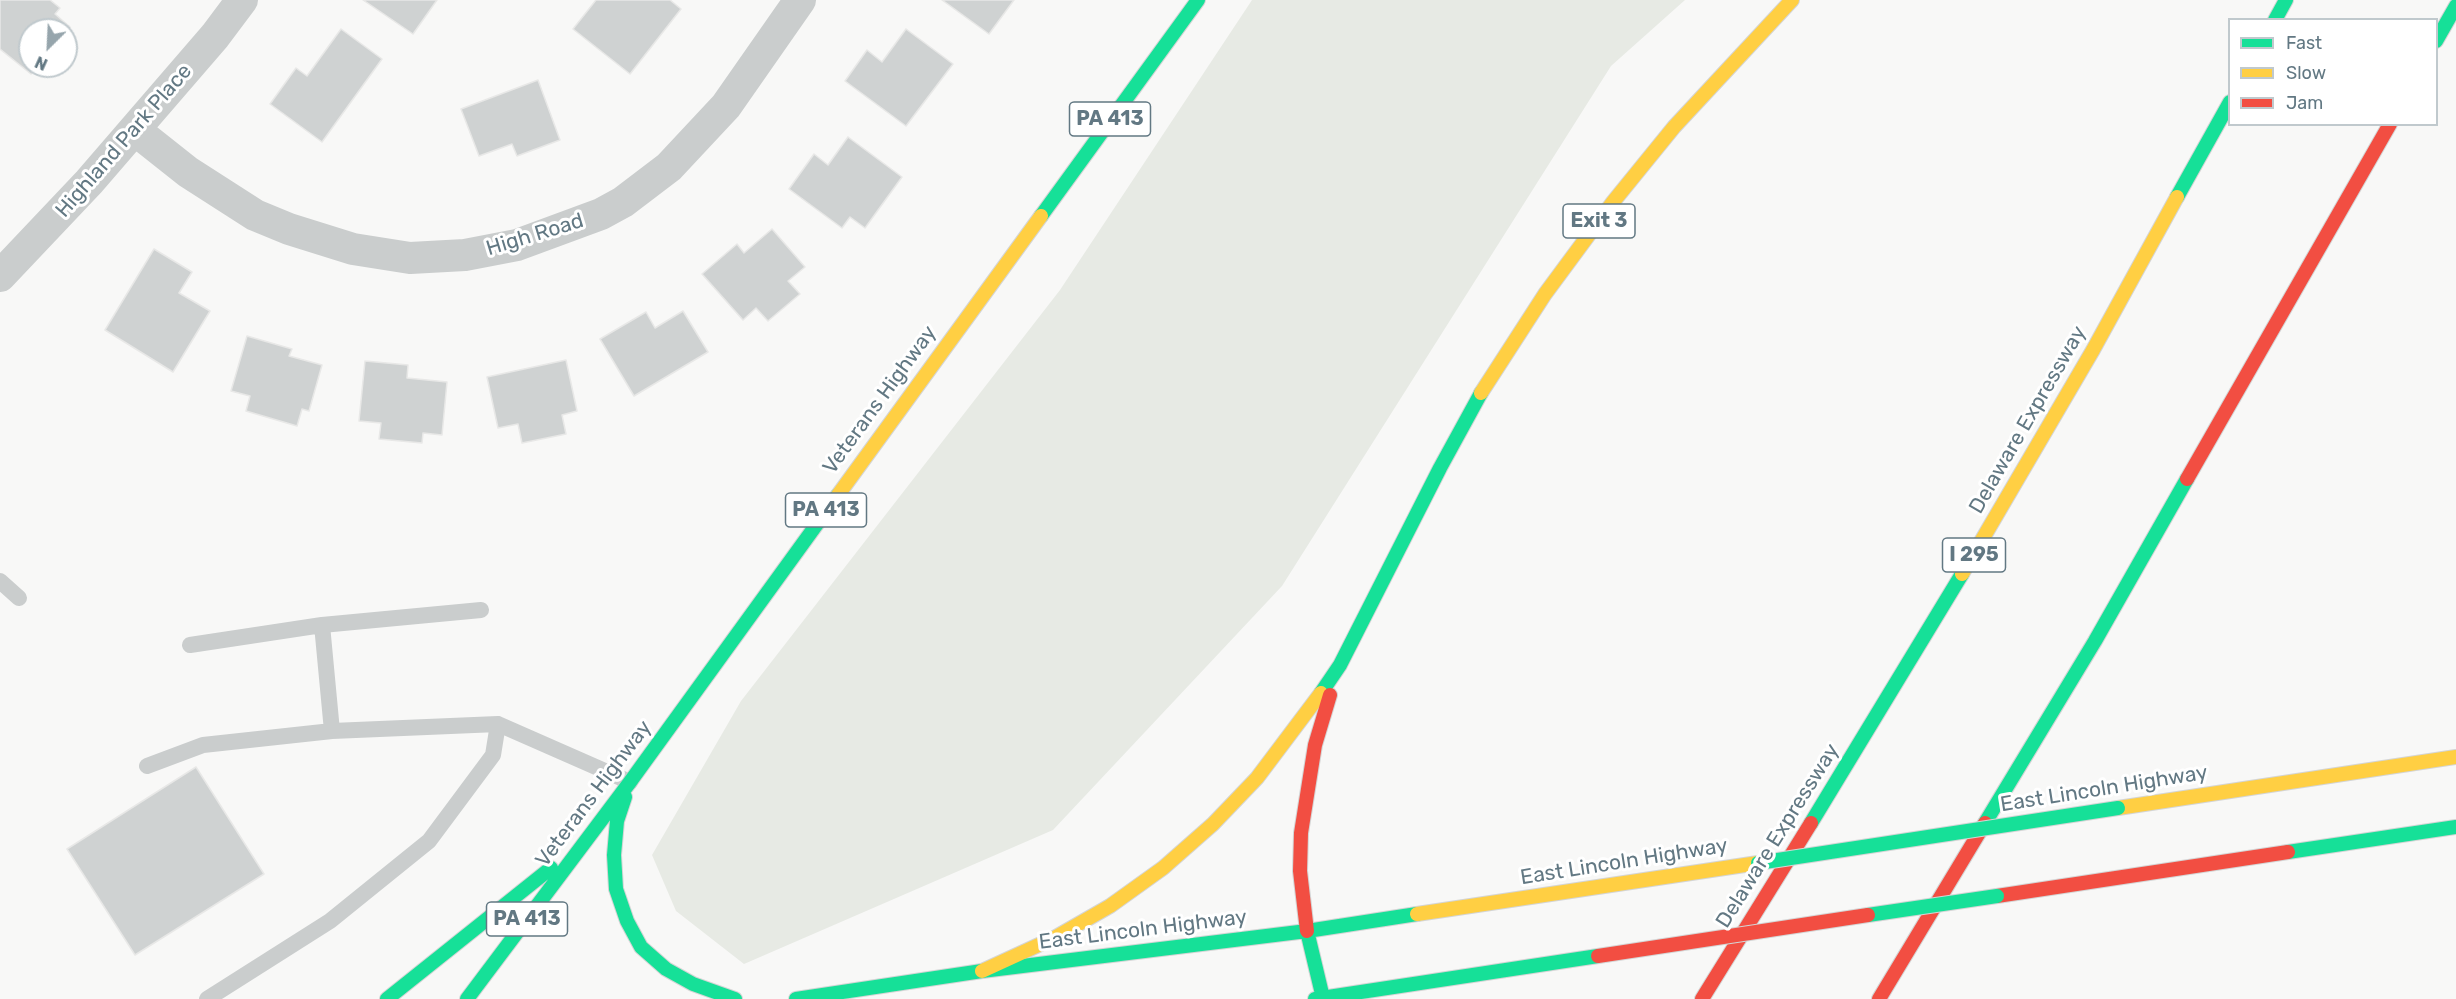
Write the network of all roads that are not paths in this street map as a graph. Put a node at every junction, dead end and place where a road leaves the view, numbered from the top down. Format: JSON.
{"nodes":[{"id":1,"x":800,"y":0,"type":"edge"},
{"id":2,"x":1197,"y":0,"type":"edge"},
{"id":3,"x":1792,"y":0,"type":"edge"},
{"id":4,"x":2286,"y":0,"type":"edge"},
{"id":5,"x":229,"y":5,"type":"edge"},
{"id":6,"x":2456,"y":6,"type":"edge"},
{"id":7,"x":2276,"y":18,"type":"edge"},
{"id":8,"x":2438,"y":38,"type":"edge"},
{"id":9,"x":2228,"y":104,"type":"edge"},
{"id":10,"x":2389,"y":126,"type":"edge"},
{"id":11,"x":135,"y":130,"type":"junction"},
{"id":12,"x":0,"y":276,"type":"edge"},
{"id":13,"x":0,"y":581,"type":"edge"},
{"id":14,"x":19,"y":598,"type":"dead end"},
{"id":15,"x":481,"y":610,"type":"dead end"},
{"id":16,"x":322,"y":625,"type":"junction"},
{"id":17,"x":190,"y":645,"type":"dead end"},
{"id":18,"x":1340,"y":665,"type":"junction"},
{"id":19,"x":498,"y":724,"type":"junction"},
{"id":20,"x":332,"y":731,"type":"junction"},
{"id":21,"x":2456,"y":757,"type":"edge"},
{"id":22,"x":147,"y":766,"type":"dead end"},
{"id":23,"x":630,"y":782,"type":"junction"},
{"id":24,"x":2456,"y":827,"type":"edge"},
{"id":25,"x":588,"y":838,"type":"junction"},
{"id":26,"x":1307,"y":931,"type":"junction"},
{"id":27,"x":982,"y":971,"type":"junction"},
{"id":28,"x":207,"y":999,"type":"edge"},
{"id":29,"x":387,"y":999,"type":"edge"},
{"id":30,"x":467,"y":999,"type":"edge"},
{"id":31,"x":735,"y":999,"type":"edge"},
{"id":32,"x":796,"y":999,"type":"edge"},
{"id":33,"x":1320,"y":999,"type":"edge"},
{"id":34,"x":1702,"y":999,"type":"edge"},
{"id":35,"x":1879,"y":999,"type":"edge"}],
"edges":[{"from":1,"to":11,"type":"street","name":"High Road"},
{"from":2,"to":23,"type":"main road","name":"Veterans Highway","number":"PA 413"},
{"from":3,"to":18,"type":"main road","number":"Exit 3"},
{"from":4,"to":7,"type":"main road"},
{"from":5,"to":11,"type":"street","name":"Highland Park Place"},
{"from":6,"to":8,"type":"main road"},
{"from":9,"to":34,"type":"main road","name":"Delaware Expressway","number":"I 295"},
{"from":10,"to":35,"type":"main road"},
{"from":11,"to":12,"type":"street","name":"Highland Park Place"},
{"from":13,"to":14,"type":"lane"},
{"from":15,"to":16,"type":"lane"},
{"from":16,"to":17,"type":"lane"},
{"from":16,"to":20,"type":"lane"},
{"from":18,"to":26,"type":"main road"},
{"from":18,"to":27,"type":"main road"},
{"from":19,"to":20,"type":"lane"},
{"from":19,"to":23,"type":"lane"},
{"from":19,"to":28,"type":"lane"},
{"from":20,"to":22,"type":"lane"},
{"from":21,"to":26,"type":"main road","name":"East Lincoln Highway","bridge":true},
{"from":23,"to":25,"type":"main road","name":"Veterans Highway","number":"PA 413"},
{"from":23,"to":31,"type":"main road","number":"PA 413"},
{"from":24,"to":33,"type":"main road","bridge":true},
{"from":25,"to":29,"type":"main road"},
{"from":25,"to":30,"type":"main road","name":"Veterans Highway","number":"PA 413"},
{"from":26,"to":27,"type":"main road","name":"East Lincoln Highway"},
{"from":26,"to":33,"type":"main road"},
{"from":27,"to":32,"type":"main road","name":"East Lincoln Highway"}]}
